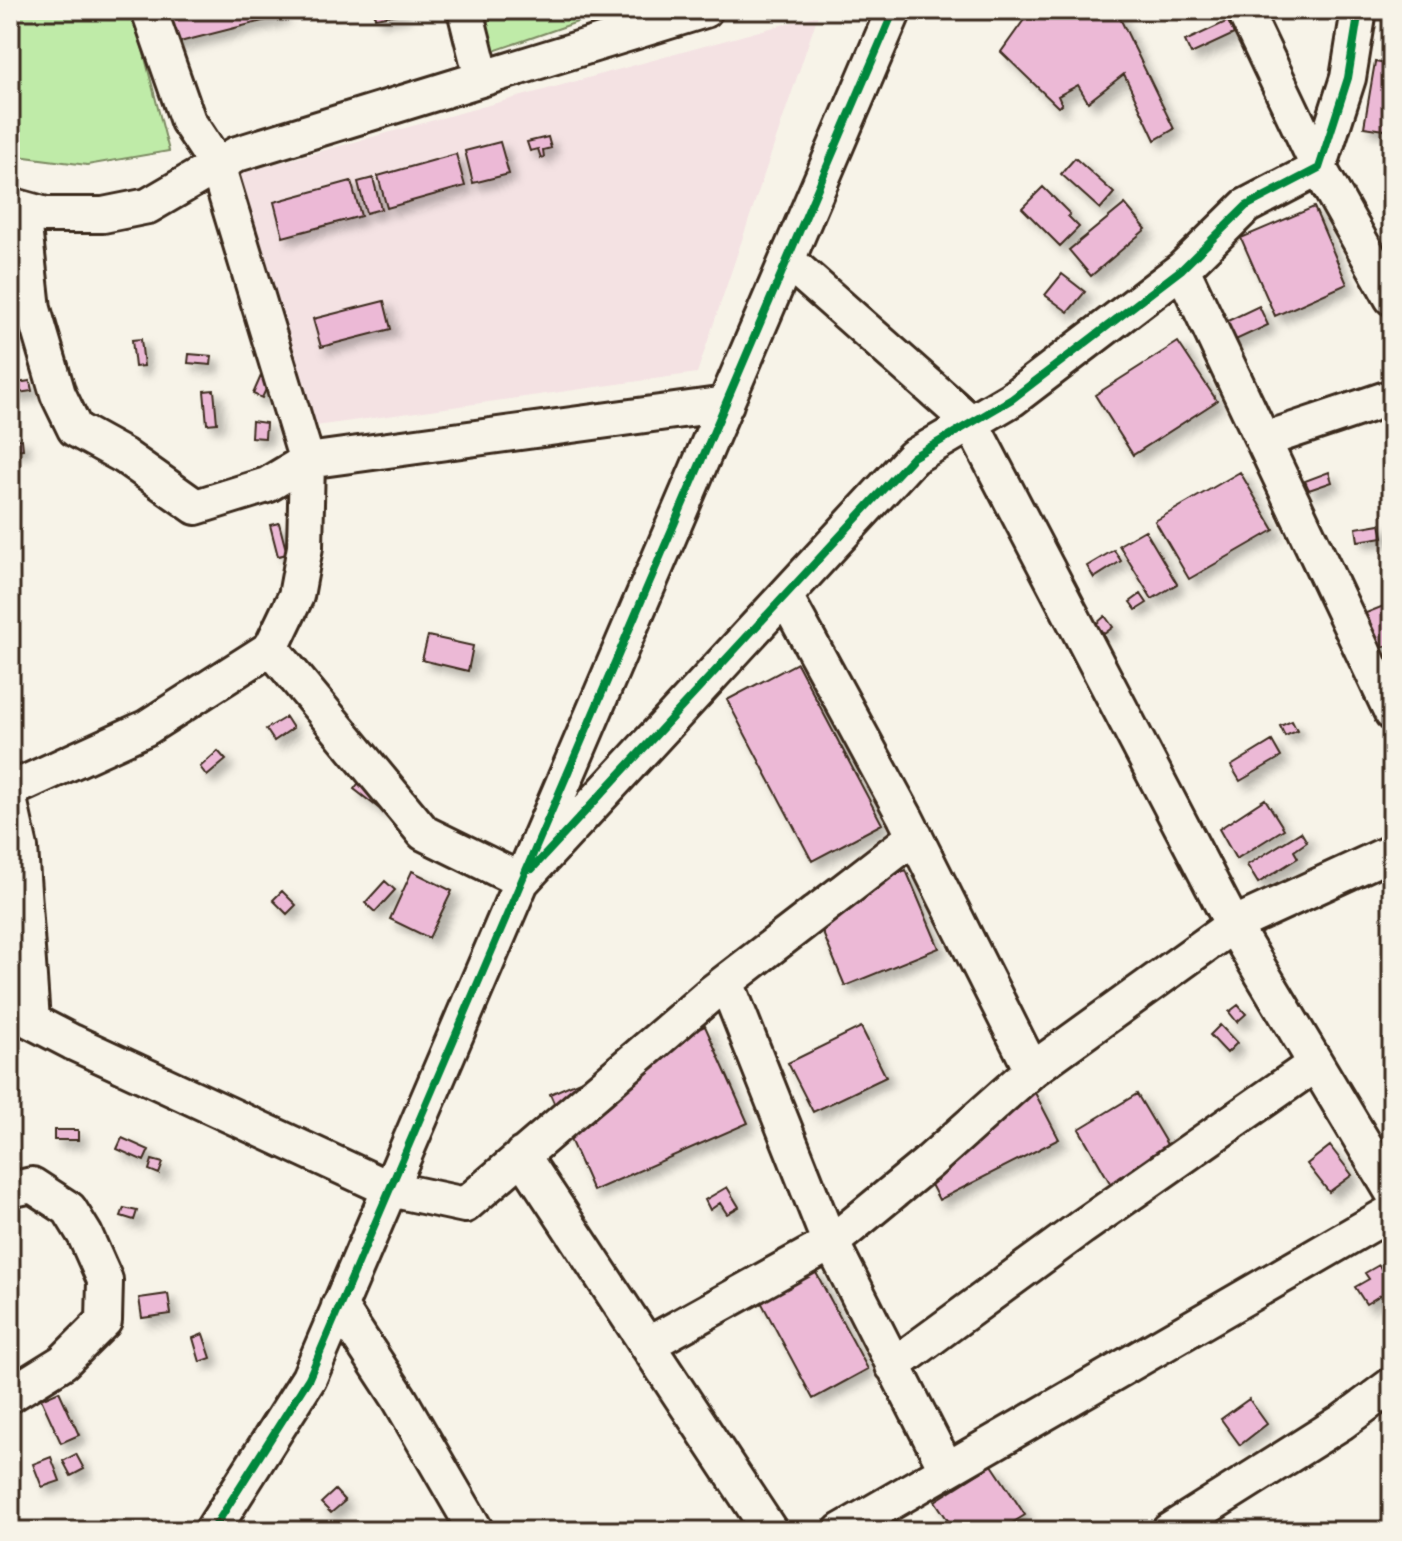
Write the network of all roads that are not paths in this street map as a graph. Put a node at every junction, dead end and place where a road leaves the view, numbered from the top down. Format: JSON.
{"nodes":[{"id":1,"x":149,"y":10,"type":"edge"},
{"id":2,"x":465,"y":10,"type":"edge"},
{"id":3,"x":705,"y":10,"type":"edge"},
{"id":4,"x":894,"y":10,"type":"edge"},
{"id":5,"x":1244,"y":10,"type":"edge"},
{"id":6,"x":1359,"y":10,"type":"edge"},
{"id":7,"x":482,"y":78,"type":"junction"},
{"id":8,"x":217,"y":165,"type":"junction"},
{"id":9,"x":1319,"y":168,"type":"junction"},
{"id":10,"x":16,"y":207,"type":"edge"},
{"id":11,"x":787,"y":260,"type":"junction"},
{"id":12,"x":1182,"y":269,"type":"junction"},
{"id":13,"x":1392,"y":298,"type":"edge"},
{"id":14,"x":1392,"y":397,"type":"edge"},
{"id":15,"x":726,"y":404,"type":"junction"},
{"id":16,"x":971,"y":423,"type":"junction"},
{"id":17,"x":1264,"y":440,"type":"junction"},
{"id":18,"x":307,"y":461,"type":"junction"},
{"id":19,"x":785,"y":596,"type":"junction"},
{"id":20,"x":271,"y":648,"type":"junction"},
{"id":21,"x":1392,"y":713,"type":"edge"},
{"id":22,"x":10,"y":790,"type":"edge"},
{"id":23,"x":10,"y":803,"type":"edge"},
{"id":24,"x":915,"y":836,"type":"junction"},
{"id":25,"x":1392,"y":852,"type":"edge"},
{"id":26,"x":522,"y":881,"type":"junction"},
{"id":27,"x":1233,"y":925,"type":"junction"},
{"id":28,"x":726,"y":982,"type":"junction"},
{"id":29,"x":21,"y":1016,"type":"edge"},
{"id":30,"x":1315,"y":1064,"type":"junction"},
{"id":31,"x":1032,"y":1070,"type":"junction"},
{"id":32,"x":522,"y":1155,"type":"junction"},
{"id":33,"x":390,"y":1189,"type":"junction"},
{"id":34,"x":10,"y":1190,"type":"edge"},
{"id":35,"x":1392,"y":1191,"type":"edge"},
{"id":36,"x":1392,"y":1212,"type":"edge"},
{"id":37,"x":831,"y":1243,"type":"junction"},
{"id":38,"x":339,"y":1306,"type":"junction"},
{"id":39,"x":647,"y":1345,"type":"junction"},
{"id":40,"x":893,"y":1366,"type":"junction"},
{"id":41,"x":1392,"y":1385,"type":"edge"},
{"id":42,"x":10,"y":1395,"type":"edge"},
{"id":43,"x":946,"y":1468,"type":"junction"},
{"id":44,"x":212,"y":1531,"type":"edge"},
{"id":45,"x":476,"y":1531,"type":"edge"},
{"id":46,"x":770,"y":1531,"type":"edge"},
{"id":47,"x":841,"y":1531,"type":"edge"},
{"id":48,"x":1169,"y":1531,"type":"edge"}],
"edges":[{"from":1,"to":8,"type":"street"},
{"from":2,"to":7,"type":"street"},
{"from":3,"to":7,"type":"street"},
{"from":4,"to":11,"type":"street"},
{"from":5,"to":9,"type":"street"},
{"from":6,"to":9,"type":"street"},
{"from":7,"to":8,"type":"street"},
{"from":8,"to":10,"type":"street"},
{"from":8,"to":18,"type":"street"},
{"from":9,"to":12,"type":"street"},
{"from":9,"to":13,"type":"street"},
{"from":10,"to":18,"type":"street"},
{"from":11,"to":15,"type":"street"},
{"from":11,"to":16,"type":"street"},
{"from":12,"to":16,"type":"street"},
{"from":12,"to":17,"type":"street"},
{"from":14,"to":17,"type":"street"},
{"from":15,"to":18,"type":"street"},
{"from":15,"to":26,"type":"street"},
{"from":16,"to":19,"type":"street"},
{"from":16,"to":27,"type":"street"},
{"from":17,"to":21,"type":"street"},
{"from":18,"to":20,"type":"street"},
{"from":19,"to":24,"type":"street"},
{"from":19,"to":26,"type":"street"},
{"from":20,"to":22,"type":"street"},
{"from":20,"to":26,"type":"street"},
{"from":23,"to":29,"type":"street"},
{"from":24,"to":28,"type":"street"},
{"from":24,"to":31,"type":"street"},
{"from":25,"to":27,"type":"street"},
{"from":26,"to":33,"type":"street"},
{"from":27,"to":30,"type":"street"},
{"from":27,"to":31,"type":"street"},
{"from":28,"to":32,"type":"street"},
{"from":28,"to":37,"type":"street"},
{"from":29,"to":33,"type":"street"},
{"from":30,"to":35,"type":"street"},
{"from":30,"to":40,"type":"street"},
{"from":31,"to":37,"type":"street"},
{"from":32,"to":33,"type":"street"},
{"from":32,"to":39,"type":"street"},
{"from":33,"to":38,"type":"street"},
{"from":34,"to":42,"type":"street"},
{"from":36,"to":43,"type":"street"},
{"from":37,"to":39,"type":"street"},
{"from":37,"to":40,"type":"street"},
{"from":38,"to":44,"type":"street"},
{"from":38,"to":45,"type":"street"},
{"from":39,"to":46,"type":"street"},
{"from":40,"to":43,"type":"street"},
{"from":41,"to":48,"type":"street"},
{"from":43,"to":47,"type":"street"}]}
